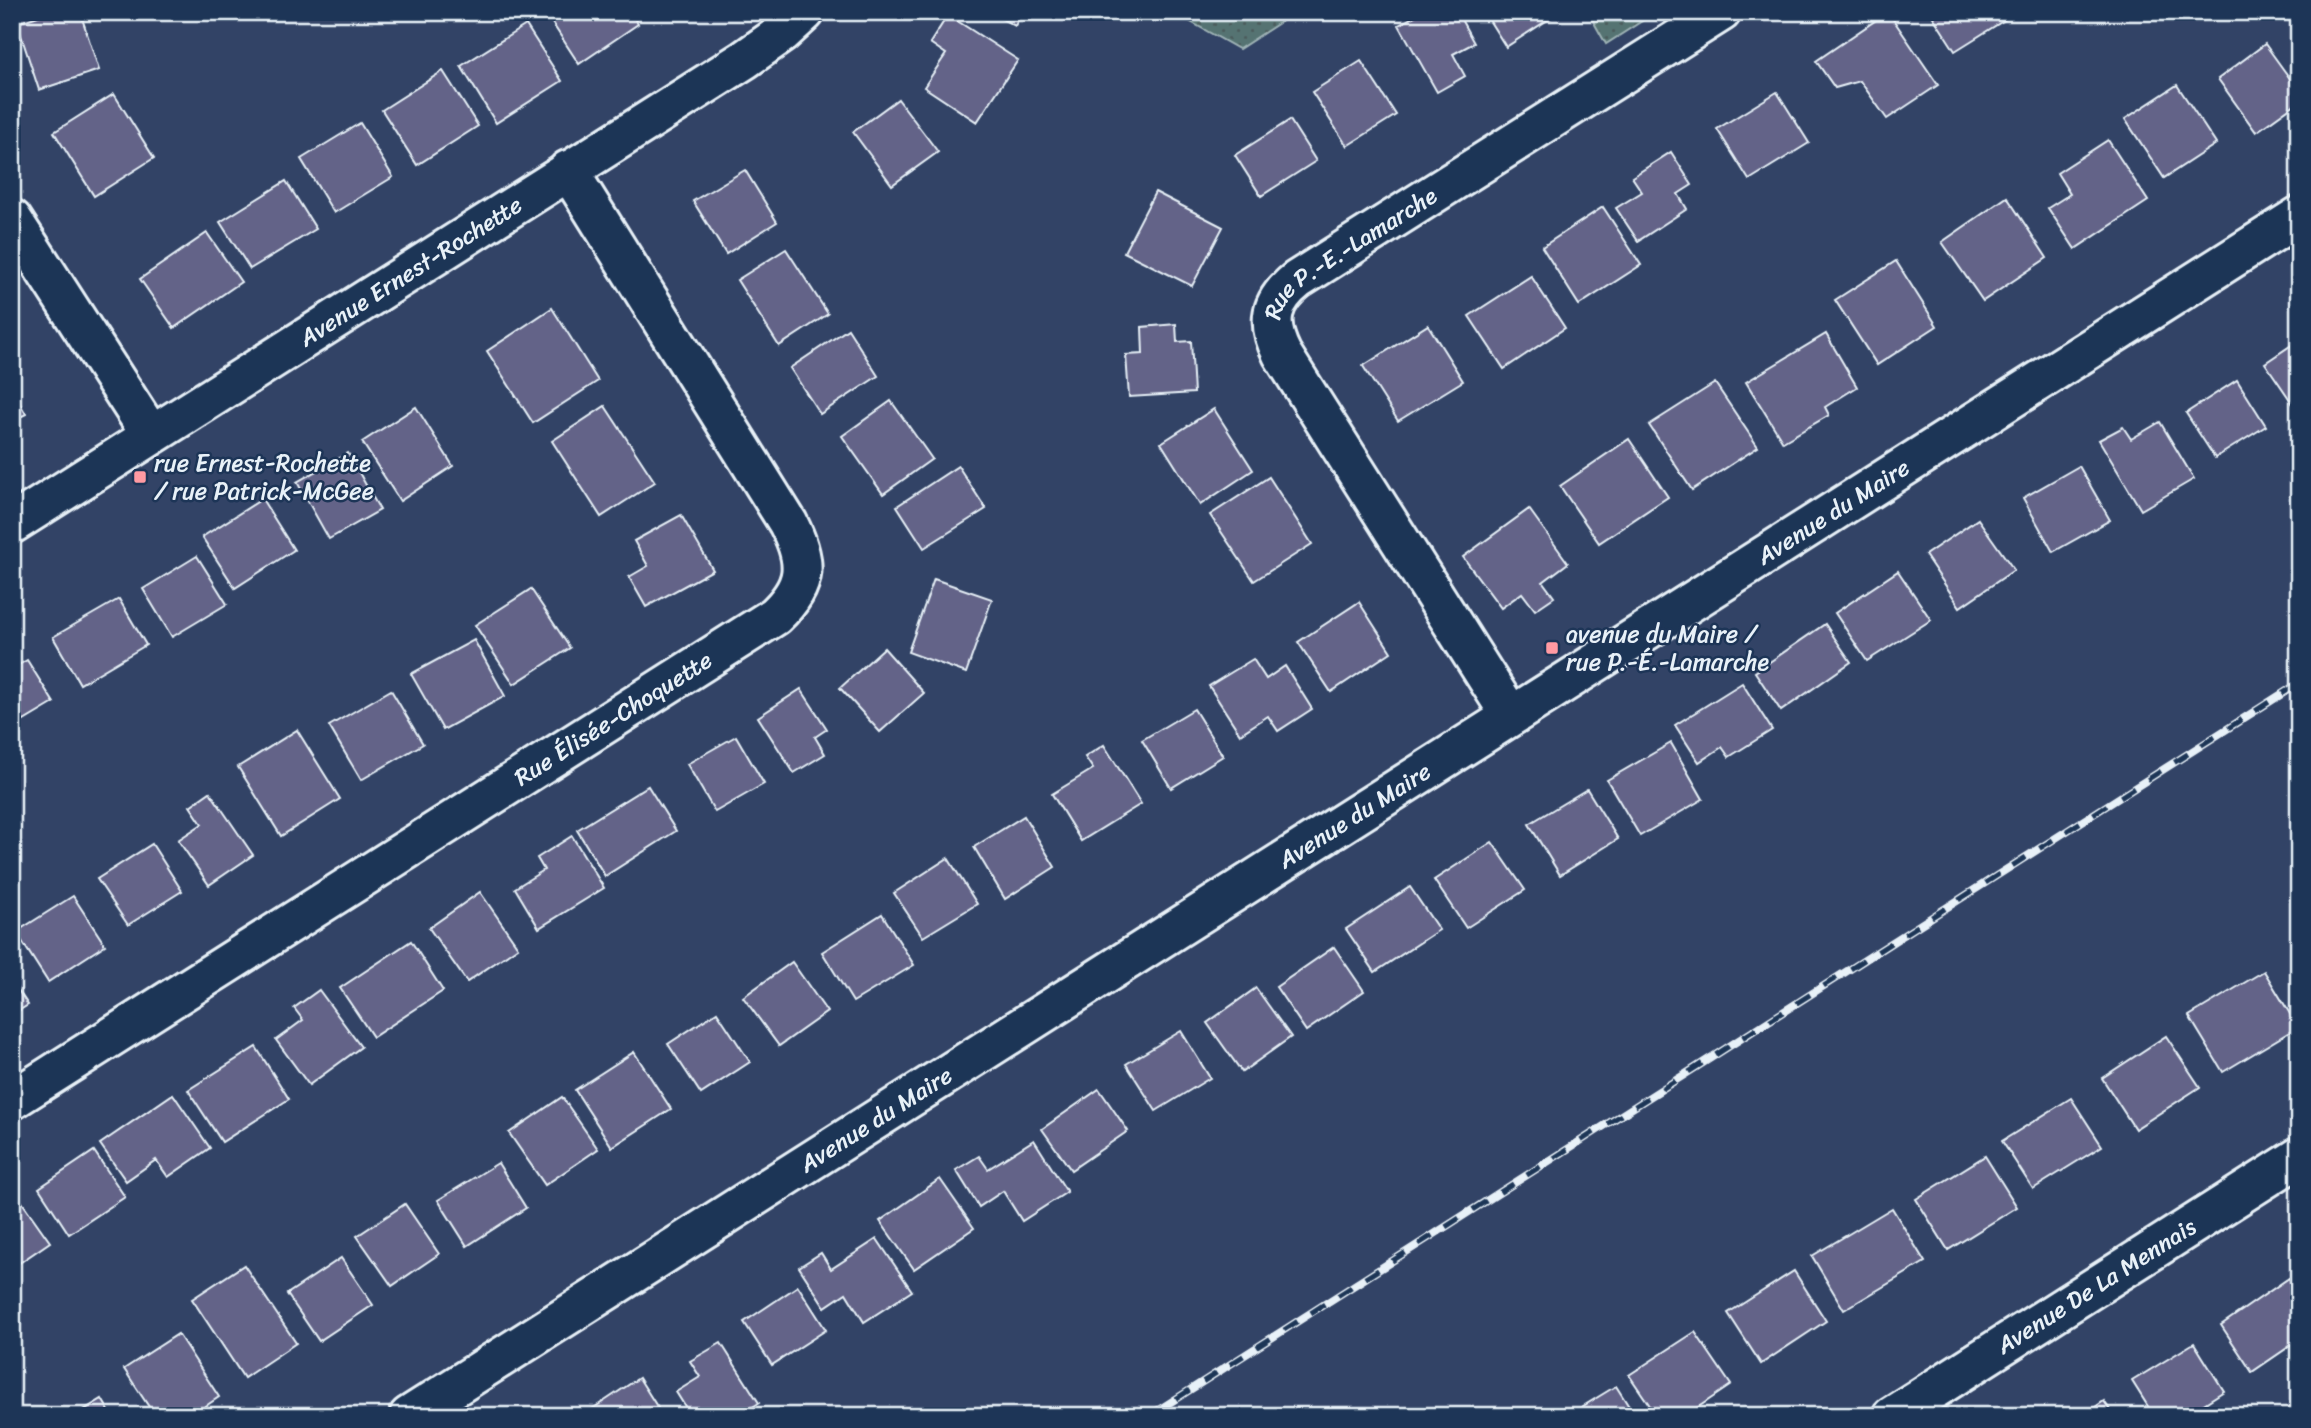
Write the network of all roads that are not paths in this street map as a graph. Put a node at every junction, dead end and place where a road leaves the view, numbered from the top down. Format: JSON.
{"nodes":[{"id":1,"x":805,"y":12,"type":"edge"},
{"id":2,"x":1721,"y":12,"type":"edge"},
{"id":3,"x":568,"y":170,"type":"junction"},
{"id":4,"x":2299,"y":216,"type":"edge"},
{"id":5,"x":12,"y":219,"type":"edge"},
{"id":6,"x":151,"y":435,"type":"junction"},
{"id":7,"x":12,"y":524,"type":"edge"},
{"id":8,"x":1511,"y":716,"type":"junction"},
{"id":9,"x":12,"y":1100,"type":"edge"},
{"id":10,"x":2299,"y":1157,"type":"edge"},
{"id":11,"x":409,"y":1416,"type":"edge"},
{"id":12,"x":1892,"y":1416,"type":"edge"}],
"edges":[{"from":1,"to":3,"type":"street","name":"Avenue Ernest-Rochette"},
{"from":2,"to":8,"type":"street","name":"Rue P.-E.-Lamarche"},
{"from":3,"to":6,"type":"street","name":"Avenue Ernest-Rochette"},
{"from":3,"to":9,"type":"street","name":"Rue Élisée-Choquette"},
{"from":4,"to":8,"type":"street","name":"Avenue du Maire"},
{"from":5,"to":6,"type":"street"},
{"from":6,"to":7,"type":"street","name":"Avenue Ernest-Rochette"},
{"from":8,"to":11,"type":"street","name":"Avenue du Maire"},
{"from":10,"to":12,"type":"street","name":"Avenue De La Mennais"}]}
